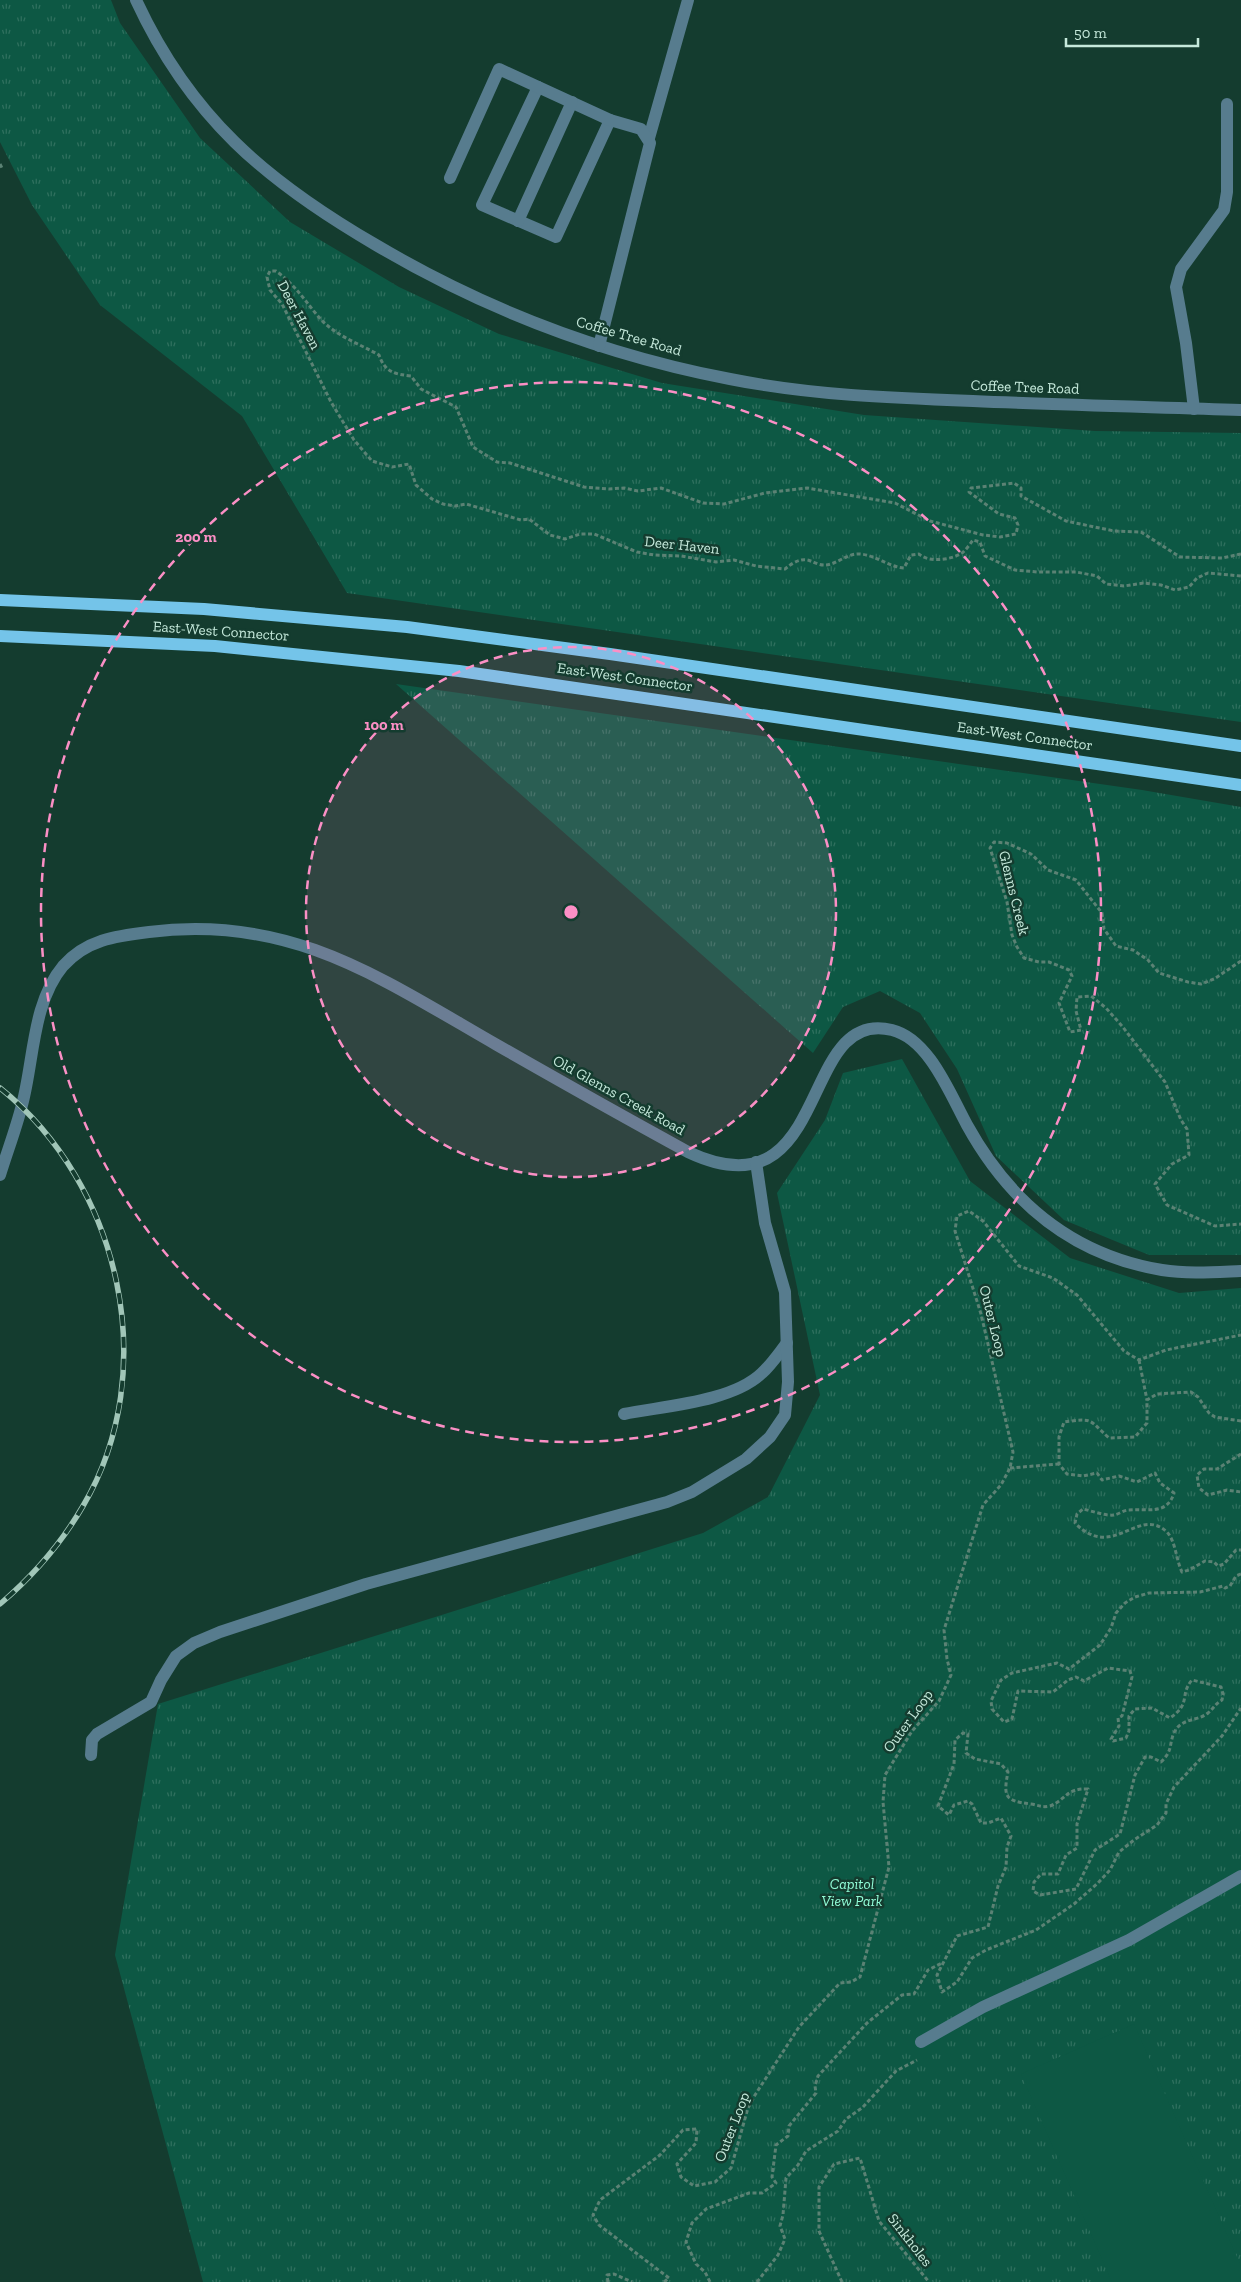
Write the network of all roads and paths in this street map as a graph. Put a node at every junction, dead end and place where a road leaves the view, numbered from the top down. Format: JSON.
{"nodes":[{"id":1,"x":136,"y":0,"type":"edge"},
{"id":2,"x":688,"y":0,"type":"edge"},
{"id":3,"x":538,"y":87,"type":"junction"},
{"id":4,"x":572,"y":102,"type":"junction"},
{"id":5,"x":1227,"y":104,"type":"dead end"},
{"id":6,"x":610,"y":120,"type":"junction"},
{"id":7,"x":649,"y":138,"type":"junction"},
{"id":8,"x":450,"y":178,"type":"dead end"},
{"id":9,"x":518,"y":221,"type":"junction"},
{"id":10,"x":599,"y":346,"type":"junction"},
{"id":11,"x":1194,"y":409,"type":"junction"},
{"id":12,"x":1241,"y":410,"type":"edge"},
{"id":13,"x":1241,"y":554,"type":"edge"},
{"id":14,"x":1241,"y":576,"type":"edge"},
{"id":15,"x":0,"y":600,"type":"edge"},
{"id":16,"x":0,"y":636,"type":"edge"},
{"id":17,"x":1241,"y":746,"type":"edge"},
{"id":18,"x":1241,"y":785,"type":"edge"},
{"id":19,"x":1241,"y":961,"type":"edge"},
{"id":20,"x":756,"y":1162,"type":"junction"},
{"id":21,"x":0,"y":1175,"type":"edge"},
{"id":22,"x":1241,"y":1224,"type":"edge"},
{"id":23,"x":1241,"y":1271,"type":"edge"},
{"id":24,"x":1241,"y":1335,"type":"edge"},
{"id":25,"x":787,"y":1344,"type":"junction"},
{"id":26,"x":1139,"y":1360,"type":"junction"},
{"id":27,"x":1147,"y":1400,"type":"junction"},
{"id":28,"x":624,"y":1414,"type":"dead end"},
{"id":29,"x":1241,"y":1421,"type":"edge"},
{"id":30,"x":1241,"y":1454,"type":"edge"},
{"id":31,"x":1059,"y":1464,"type":"junction"},
{"id":32,"x":1010,"y":1468,"type":"junction"},
{"id":33,"x":1241,"y":1492,"type":"edge"},
{"id":34,"x":1241,"y":1550,"type":"edge"},
{"id":35,"x":1241,"y":1574,"type":"edge"},
{"id":36,"x":1241,"y":1708,"type":"edge"},
{"id":37,"x":91,"y":1755,"type":"dead end"},
{"id":38,"x":1241,"y":1876,"type":"edge"},
{"id":39,"x":943,"y":1963,"type":"junction"},
{"id":40,"x":921,"y":2042,"type":"dead end"},
{"id":41,"x":917,"y":2060,"type":"dead end"},
{"id":42,"x":608,"y":2282,"type":"edge"},
{"id":43,"x":632,"y":2282,"type":"edge"},
{"id":44,"x":664,"y":2282,"type":"edge"},
{"id":45,"x":710,"y":2282,"type":"edge"},
{"id":46,"x":757,"y":2282,"type":"edge"},
{"id":47,"x":842,"y":2282,"type":"edge"},
{"id":48,"x":929,"y":2282,"type":"edge"}],
"edges":[{"from":1,"to":10,"type":"street","name":"Coffee Tree Road"},
{"from":2,"to":7,"type":"street"},
{"from":3,"to":4,"type":"street"},
{"from":3,"to":8,"type":"street"},
{"from":3,"to":9,"type":"street"},
{"from":4,"to":6,"type":"street"},
{"from":4,"to":9,"type":"street"},
{"from":5,"to":11,"type":"street"},
{"from":6,"to":7,"type":"street"},
{"from":6,"to":9,"type":"street"},
{"from":7,"to":10,"type":"street"},
{"from":10,"to":11,"type":"street","name":"Coffee Tree Road"},
{"from":11,"to":12,"type":"street","name":"Coffee Tree Road"},
{"from":13,"to":14,"type":"path","name":"Deer Haven"},
{"from":15,"to":17,"type":"main road","name":"East-West Connector"},
{"from":16,"to":18,"type":"main road","name":"East-West Connector"},
{"from":19,"to":22,"type":"path","name":"Glenns Creek"},
{"from":20,"to":21,"type":"street","name":"Old Glenns Creek Road"},
{"from":20,"to":23,"type":"street","name":"Old Glenns Creek Road"},
{"from":20,"to":25,"type":"street"},
{"from":24,"to":26,"type":"path"},
{"from":25,"to":28,"type":"street"},
{"from":25,"to":37,"type":"street"},
{"from":26,"to":27,"type":"path"},
{"from":26,"to":32,"type":"path","name":"Outer Loop"},
{"from":27,"to":29,"type":"path"},
{"from":27,"to":31,"type":"path"},
{"from":30,"to":33,"type":"path"},
{"from":31,"to":32,"type":"path"},
{"from":31,"to":34,"type":"path"},
{"from":32,"to":44,"type":"path","name":"Outer Loop"},
{"from":35,"to":39,"type":"path"},
{"from":36,"to":39,"type":"path"},
{"from":38,"to":40,"type":"street"},
{"from":39,"to":45,"type":"path"},
{"from":41,"to":46,"type":"path"},
{"from":42,"to":43,"type":"path"},
{"from":47,"to":48,"type":"path","name":"Sinkholes"}]}
